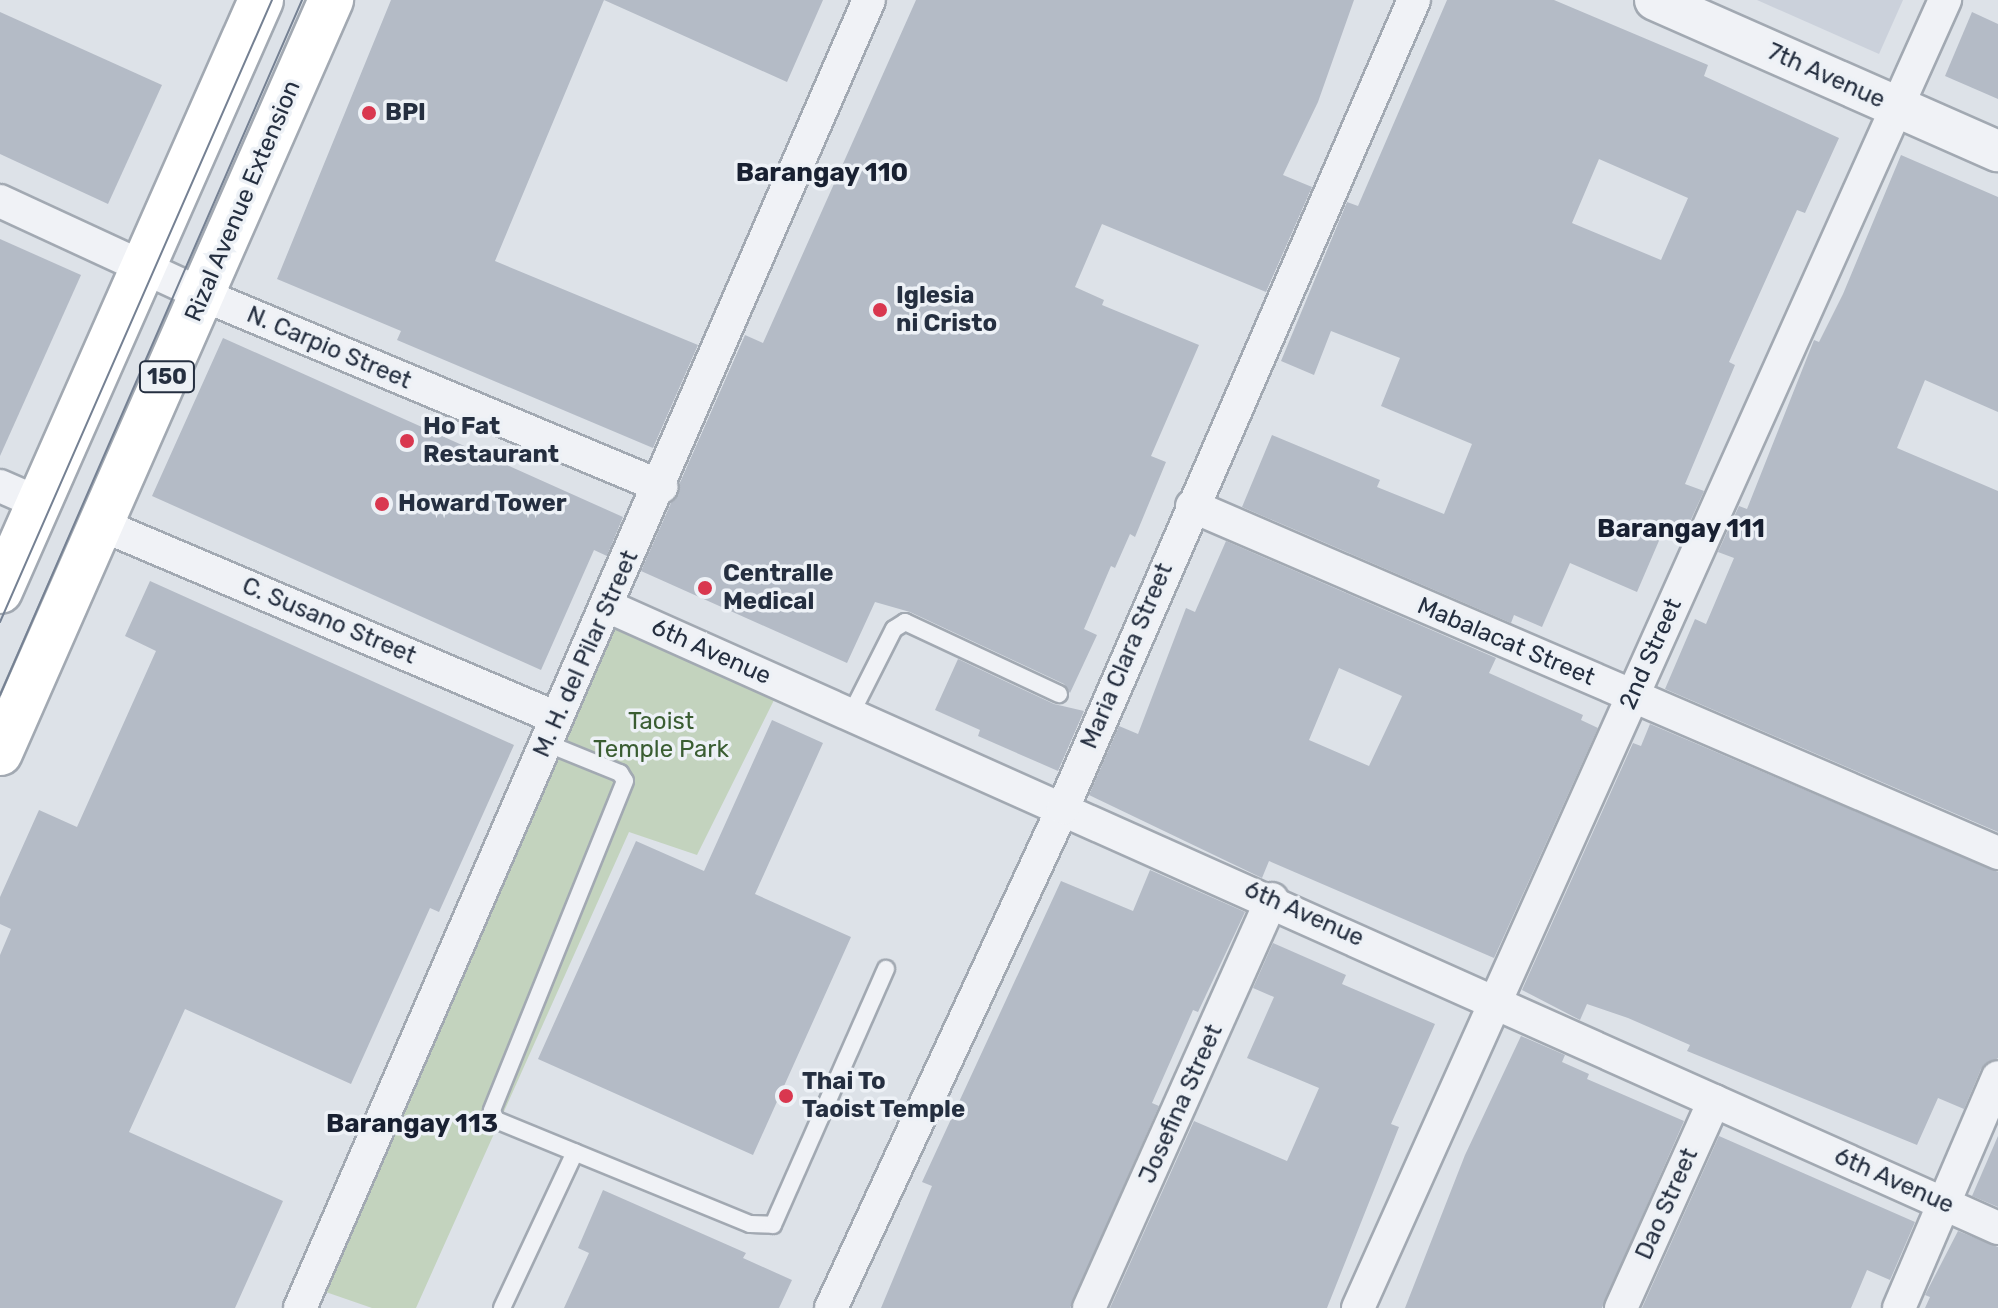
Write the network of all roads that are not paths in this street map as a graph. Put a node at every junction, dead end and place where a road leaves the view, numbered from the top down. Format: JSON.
{"nodes":[{"id":1,"x":261,"y":0,"type":"edge"},
{"id":2,"x":331,"y":0,"type":"edge"},
{"id":3,"x":869,"y":0,"type":"edge"},
{"id":4,"x":1414,"y":0,"type":"edge"},
{"id":5,"x":1655,"y":0,"type":"edge"},
{"id":6,"x":1945,"y":0,"type":"edge"},
{"id":7,"x":1898,"y":107,"type":"junction"},
{"id":8,"x":1998,"y":151,"type":"edge"},
{"id":9,"x":0,"y":201,"type":"edge"},
{"id":10,"x":144,"y":268,"type":"junction"},
{"id":11,"x":203,"y":295,"type":"junction"},
{"id":12,"x":0,"y":486,"type":"edge"},
{"id":13,"x":661,"y":487,"type":"junction"},
{"id":14,"x":39,"y":503,"type":"junction"},
{"id":15,"x":1192,"y":506,"type":"junction"},
{"id":16,"x":102,"y":525,"type":"junction"},
{"id":17,"x":0,"y":591,"type":"edge"},
{"id":18,"x":607,"y":606,"type":"junction"},
{"id":19,"x":1059,"y":694,"type":"dead end"},
{"id":20,"x":1631,"y":696,"type":"junction"},
{"id":21,"x":851,"y":714,"type":"junction"},
{"id":22,"x":551,"y":730,"type":"junction"},
{"id":23,"x":0,"y":753,"type":"edge"},
{"id":24,"x":1063,"y":808,"type":"junction"},
{"id":25,"x":1998,"y":853,"type":"edge"},
{"id":26,"x":1272,"y":899,"type":"junction"},
{"id":27,"x":886,"y":969,"type":"dead end"},
{"id":28,"x":1495,"y":1000,"type":"junction"},
{"id":29,"x":1998,"y":1077,"type":"edge"},
{"id":30,"x":1714,"y":1101,"type":"junction"},
{"id":31,"x":575,"y":1152,"type":"junction"},
{"id":32,"x":1946,"y":1205,"type":"junction"},
{"id":33,"x":1998,"y":1228,"type":"edge"},
{"id":34,"x":300,"y":1308,"type":"edge"},
{"id":35,"x":502,"y":1308,"type":"edge"},
{"id":36,"x":831,"y":1308,"type":"edge"},
{"id":37,"x":1089,"y":1308,"type":"edge"},
{"id":38,"x":1358,"y":1308,"type":"edge"},
{"id":39,"x":1621,"y":1308,"type":"edge"},
{"id":40,"x":1899,"y":1308,"type":"edge"}],
"edges":[{"from":1,"to":10,"type":"main road","number":"150"},
{"from":2,"to":11,"type":"main road","name":"Rizal Avenue Extension","number":"150"},
{"from":3,"to":13,"type":"street","name":"M. H. del Pilar Street"},
{"from":4,"to":15,"type":"street","name":"Maria Clara Street"},
{"from":5,"to":7,"type":"street","name":"7th Avenue"},
{"from":6,"to":7,"type":"street","name":"2nd Street"},
{"from":7,"to":8,"type":"street","name":"7th Avenue"},
{"from":7,"to":20,"type":"street","name":"2nd Street"},
{"from":9,"to":10,"type":"street","name":"N. Carpio Street"},
{"from":10,"to":11,"type":"street","name":"N. Carpio Street"},
{"from":10,"to":14,"type":"main road","number":"150"},
{"from":11,"to":13,"type":"street","name":"N. Carpio Street"},
{"from":11,"to":16,"type":"main road","name":"Rizal Avenue Extension","number":"150"},
{"from":12,"to":14,"type":"street"},
{"from":13,"to":18,"type":"street","name":"M. H. del Pilar Street"},
{"from":14,"to":17,"type":"main road","number":"150"},
{"from":15,"to":20,"type":"street","name":"Mabalacat Street"},
{"from":15,"to":24,"type":"street","name":"Maria Clara Street"},
{"from":16,"to":22,"type":"street","name":"C. Susano Street"},
{"from":16,"to":23,"type":"main road","name":"Rizal Avenue Extension","number":"150"},
{"from":18,"to":21,"type":"street","name":"6th Avenue"},
{"from":18,"to":22,"type":"street","name":"M. H. del Pilar Street"},
{"from":19,"to":21,"type":"lane"},
{"from":20,"to":25,"type":"street","name":"Mabalacat Street"},
{"from":20,"to":28,"type":"street","name":"2nd Street"},
{"from":21,"to":24,"type":"street","name":"6th Avenue"},
{"from":22,"to":31,"type":"lane"},
{"from":22,"to":34,"type":"street","name":"M. H. del Pilar Street"},
{"from":24,"to":26,"type":"street","name":"6th Avenue"},
{"from":24,"to":36,"type":"street","name":"Maria Clara Street"},
{"from":26,"to":28,"type":"street","name":"6th Avenue"},
{"from":26,"to":37,"type":"street","name":"Josefina Street"},
{"from":27,"to":31,"type":"lane"},
{"from":28,"to":30,"type":"street","name":"6th Avenue"},
{"from":28,"to":38,"type":"street","name":"2nd Street"},
{"from":29,"to":32,"type":"street"},
{"from":30,"to":32,"type":"street","name":"6th Avenue"},
{"from":30,"to":39,"type":"street","name":"Dao Street"},
{"from":31,"to":35,"type":"lane"},
{"from":32,"to":33,"type":"street","name":"6th Avenue"},
{"from":32,"to":40,"type":"street"}]}
